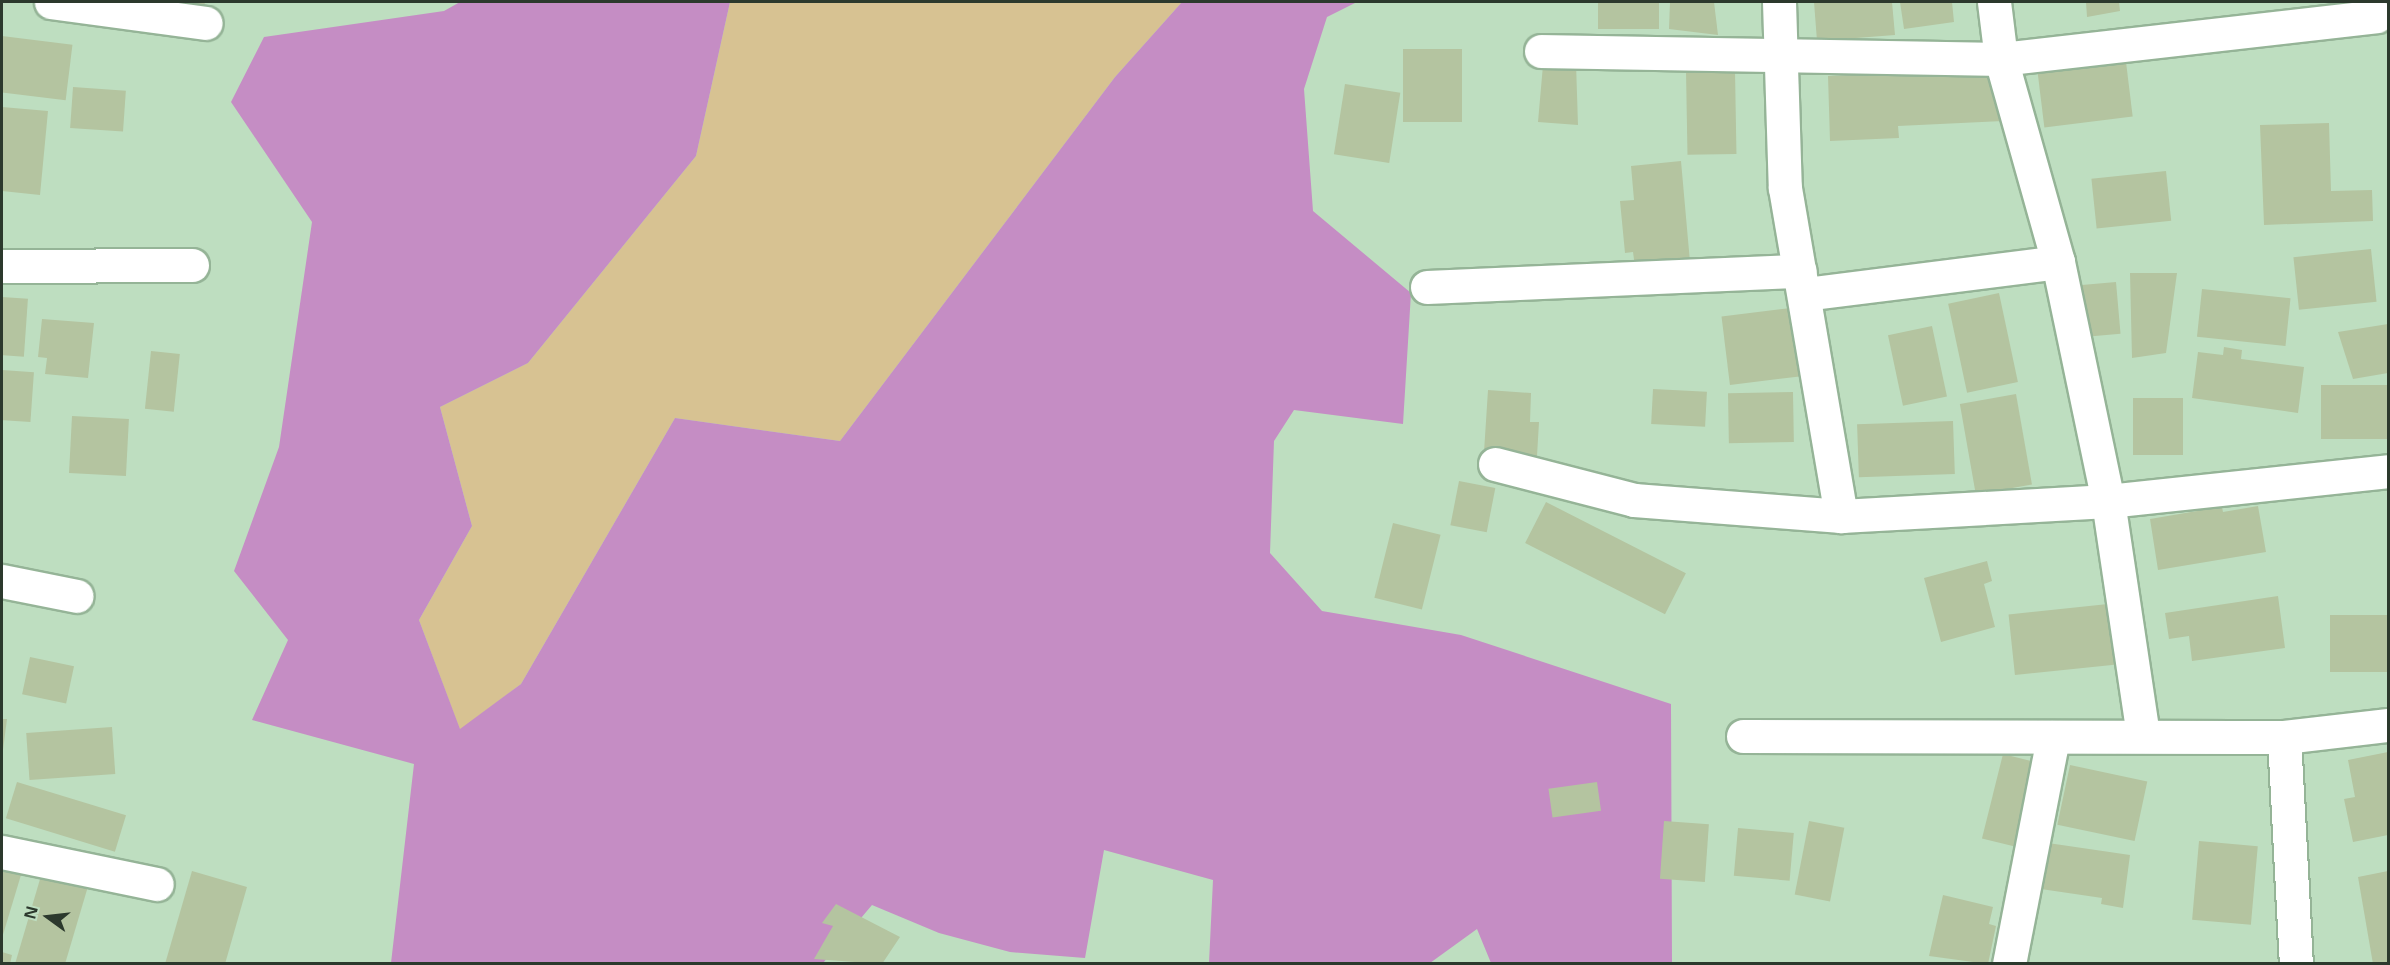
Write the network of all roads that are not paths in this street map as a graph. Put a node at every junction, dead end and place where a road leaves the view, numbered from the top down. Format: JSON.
{"nodes":[{"id":1,"x":51,"y":2,"type":"edge"},
{"id":2,"x":1779,"y":2,"type":"edge"},
{"id":3,"x":1994,"y":2,"type":"edge"},
{"id":4,"x":2380,"y":20,"type":"edge"},
{"id":5,"x":206,"y":23,"type":"dead end"},
{"id":6,"x":1542,"y":51,"type":"dead end"},
{"id":7,"x":1778,"y":56,"type":"junction"},
{"id":8,"x":2001,"y":59,"type":"junction"},
{"id":9,"x":2058,"y":262,"type":"junction"},
{"id":10,"x":192,"y":264,"type":"dead end"},
{"id":11,"x":2,"y":266,"type":"edge"},
{"id":12,"x":1803,"y":283,"type":"junction"},
{"id":13,"x":1427,"y":287,"type":"dead end"},
{"id":14,"x":1495,"y":464,"type":"dead end"},
{"id":15,"x":2388,"y":471,"type":"edge"},
{"id":16,"x":2108,"y":501,"type":"junction"},
{"id":17,"x":1841,"y":516,"type":"junction"},
{"id":18,"x":2,"y":581,"type":"edge"},
{"id":19,"x":76,"y":597,"type":"dead end"},
{"id":20,"x":2388,"y":725,"type":"edge"},
{"id":21,"x":2143,"y":734,"type":"junction"},
{"id":22,"x":1743,"y":736,"type":"dead end"},
{"id":23,"x":2053,"y":736,"type":"junction"},
{"id":24,"x":2284,"y":737,"type":"junction"},
{"id":25,"x":2,"y":852,"type":"edge"},
{"id":26,"x":157,"y":884,"type":"dead end"},
{"id":27,"x":2009,"y":963,"type":"edge"},
{"id":28,"x":2296,"y":963,"type":"edge"}],
"edges":[{"from":1,"to":5,"type":"street"},
{"from":2,"to":7,"type":"street"},
{"from":3,"to":8,"type":"street"},
{"from":4,"to":8,"type":"street"},
{"from":6,"to":7,"type":"street"},
{"from":7,"to":8,"type":"street"},
{"from":7,"to":12,"type":"street"},
{"from":8,"to":9,"type":"street"},
{"from":9,"to":12,"type":"street"},
{"from":9,"to":16,"type":"street"},
{"from":10,"to":11,"type":"street"},
{"from":12,"to":13,"type":"street"},
{"from":12,"to":17,"type":"street"},
{"from":14,"to":17,"type":"street"},
{"from":15,"to":16,"type":"street"},
{"from":16,"to":17,"type":"street"},
{"from":16,"to":21,"type":"street"},
{"from":18,"to":19,"type":"street"},
{"from":20,"to":24,"type":"street"},
{"from":21,"to":23,"type":"street"},
{"from":21,"to":24,"type":"street"},
{"from":22,"to":23,"type":"street"},
{"from":23,"to":27,"type":"street"},
{"from":24,"to":28,"type":"street"},
{"from":25,"to":26,"type":"street"}]}
